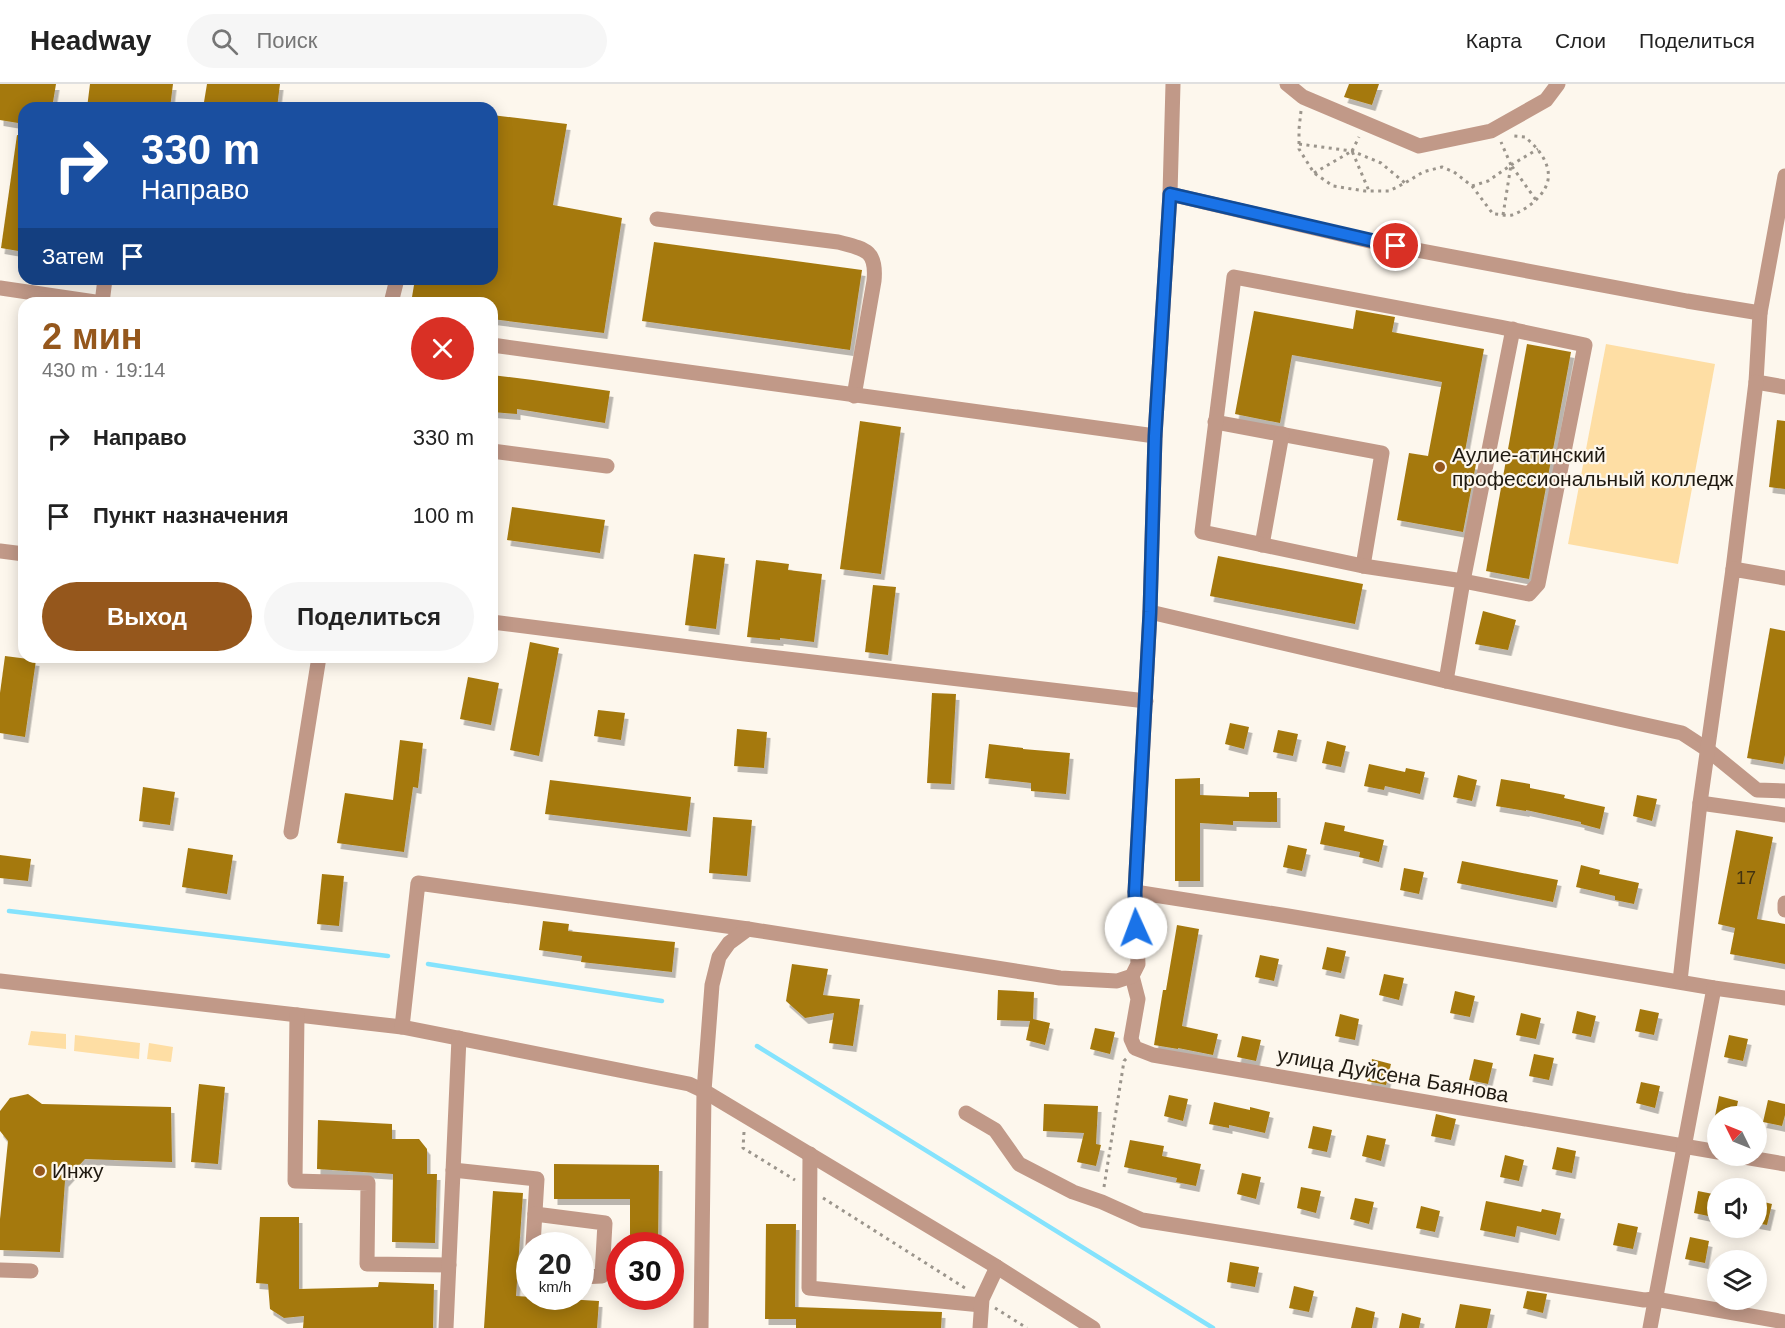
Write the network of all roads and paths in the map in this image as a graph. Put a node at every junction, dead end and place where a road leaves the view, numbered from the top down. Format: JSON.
{"nodes":[{"id":1,"x":1173,"y":84,"type":"edge"},
{"id":2,"x":1287,"y":84,"type":"edge"},
{"id":3,"x":1558,"y":84,"type":"edge"},
{"id":4,"x":1303,"y":97,"type":"junction"},
{"id":5,"x":1495,"y":133,"type":"junction"},
{"id":6,"x":1299,"y":144,"type":"junction"},
{"id":7,"x":1538,"y":149,"type":"junction"},
{"id":8,"x":1352,"y":151,"type":"junction"},
{"id":9,"x":1511,"y":165,"type":"junction"},
{"id":10,"x":1314,"y":173,"type":"junction"},
{"id":11,"x":1785,"y":176,"type":"edge"},
{"id":12,"x":1405,"y":183,"type":"junction"},
{"id":13,"x":1472,"y":186,"type":"junction"},
{"id":14,"x":1369,"y":191,"type":"junction"},
{"id":15,"x":1170,"y":194,"type":"junction"},
{"id":16,"x":1536,"y":200,"type":"junction"},
{"id":17,"x":1503,"y":215,"type":"junction"},
{"id":18,"x":657,"y":219,"type":"dead end"},
{"id":19,"x":26,"y":285,"type":"edge"},
{"id":20,"x":0,"y":288,"type":"edge"},
{"id":21,"x":77,"y":297,"type":"edge"},
{"id":22,"x":1760,"y":313,"type":"junction"},
{"id":23,"x":1513,"y":329,"type":"junction"},
{"id":24,"x":498,"y":346,"type":"edge"},
{"id":25,"x":1756,"y":382,"type":"junction"},
{"id":26,"x":1785,"y":387,"type":"edge"},
{"id":27,"x":854,"y":396,"type":"junction"},
{"id":28,"x":1215,"y":422,"type":"junction"},
{"id":29,"x":1282,"y":434,"type":"junction"},
{"id":30,"x":1155,"y":436,"type":"junction"},
{"id":31,"x":498,"y":452,"type":"edge"},
{"id":32,"x":607,"y":466,"type":"dead end"},
{"id":33,"x":1262,"y":545,"type":"junction"},
{"id":34,"x":0,"y":551,"type":"edge"},
{"id":35,"x":18,"y":553,"type":"edge"},
{"id":36,"x":1363,"y":566,"type":"junction"},
{"id":37,"x":1733,"y":569,"type":"junction"},
{"id":38,"x":1785,"y":578,"type":"edge"},
{"id":39,"x":1463,"y":581,"type":"junction"},
{"id":40,"x":1150,"y":612,"type":"junction"},
{"id":41,"x":498,"y":623,"type":"edge"},
{"id":42,"x":318,"y":663,"type":"edge"},
{"id":43,"x":1446,"y":681,"type":"junction"},
{"id":44,"x":1146,"y":701,"type":"junction"},
{"id":45,"x":1708,"y":750,"type":"junction"},
{"id":46,"x":1785,"y":791,"type":"edge"},
{"id":47,"x":1700,"y":803,"type":"junction"},
{"id":48,"x":1785,"y":815,"type":"edge"},
{"id":49,"x":291,"y":832,"type":"dead end"},
{"id":50,"x":1135,"y":892,"type":"junction"},
{"id":51,"x":1785,"y":903,"type":"edge"},
{"id":52,"x":1785,"y":910,"type":"edge"},
{"id":53,"x":748,"y":929,"type":"junction"},
{"id":54,"x":1132,"y":976,"type":"junction"},
{"id":55,"x":0,"y":981,"type":"edge"},
{"id":56,"x":1680,"y":981,"type":"junction"},
{"id":57,"x":1714,"y":988,"type":"junction"},
{"id":58,"x":1785,"y":999,"type":"edge"},
{"id":59,"x":297,"y":1015,"type":"junction"},
{"id":60,"x":402,"y":1027,"type":"junction"},
{"id":61,"x":459,"y":1038,"type":"junction"},
{"id":62,"x":1135,"y":1048,"type":"junction"},
{"id":63,"x":704,"y":1090,"type":"junction"},
{"id":64,"x":966,"y":1113,"type":"dead end"},
{"id":65,"x":744,"y":1114,"type":"junction"},
{"id":66,"x":1685,"y":1147,"type":"junction"},
{"id":67,"x":1707,"y":1150,"type":"edge"},
{"id":68,"x":810,"y":1154,"type":"junction"},
{"id":69,"x":1767,"y":1161,"type":"edge"},
{"id":70,"x":1785,"y":1164,"type":"edge"},
{"id":71,"x":453,"y":1170,"type":"junction"},
{"id":72,"x":810,"y":1190,"type":"junction"},
{"id":73,"x":1102,"y":1202,"type":"junction"},
{"id":74,"x":535,"y":1214,"type":"junction"},
{"id":75,"x":534,"y":1232,"type":"edge"},
{"id":76,"x":449,"y":1266,"type":"junction"},
{"id":77,"x":997,"y":1267,"type":"junction"},
{"id":78,"x":0,"y":1270,"type":"edge"},
{"id":79,"x":31,"y":1271,"type":"dead end"},
{"id":80,"x":594,"y":1276,"type":"edge"},
{"id":81,"x":1655,"y":1299,"type":"junction"},
{"id":82,"x":981,"y":1302,"type":"junction"},
{"id":83,"x":1785,"y":1322,"type":"edge"},
{"id":84,"x":446,"y":1328,"type":"edge"},
{"id":85,"x":701,"y":1328,"type":"edge"},
{"id":86,"x":980,"y":1328,"type":"edge"},
{"id":87,"x":1027,"y":1328,"type":"edge"},
{"id":88,"x":1093,"y":1328,"type":"edge"},
{"id":89,"x":1650,"y":1328,"type":"edge"}],
"edges":[{"from":1,"to":15,"type":"street"},
{"from":2,"to":4,"type":"street"},
{"from":3,"to":5,"type":"street"},
{"from":4,"to":5,"type":"street"},
{"from":4,"to":6,"type":"path"},
{"from":5,"to":7,"type":"path"},
{"from":5,"to":9,"type":"path"},
{"from":6,"to":8,"type":"path"},
{"from":6,"to":10,"type":"path"},
{"from":7,"to":9,"type":"path"},
{"from":7,"to":16,"type":"path"},
{"from":8,"to":10,"type":"path"},
{"from":8,"to":12,"type":"path"},
{"from":8,"to":14,"type":"path"},
{"from":9,"to":13,"type":"path"},
{"from":9,"to":16,"type":"path"},
{"from":9,"to":17,"type":"path"},
{"from":10,"to":14,"type":"path"},
{"from":11,"to":22,"type":"street"},
{"from":12,"to":13,"type":"path"},
{"from":12,"to":14,"type":"path"},
{"from":13,"to":17,"type":"path"},
{"from":15,"to":22,"type":"street"},
{"from":15,"to":30,"type":"street"},
{"from":16,"to":17,"type":"path"},
{"from":18,"to":27,"type":"street"},
{"from":19,"to":20,"type":"street"},
{"from":19,"to":21,"type":"street"},
{"from":22,"to":25,"type":"street"},
{"from":23,"to":28,"type":"street"},
{"from":23,"to":39,"type":"street"},
{"from":23,"to":39,"type":"street"},
{"from":24,"to":27,"type":"street"},
{"from":25,"to":26,"type":"street"},
{"from":25,"to":37,"type":"street"},
{"from":27,"to":30,"type":"street"},
{"from":28,"to":29,"type":"street"},
{"from":28,"to":33,"type":"street"},
{"from":29,"to":33,"type":"street"},
{"from":29,"to":36,"type":"street"},
{"from":30,"to":40,"type":"street"},
{"from":31,"to":32,"type":"street"},
{"from":33,"to":36,"type":"street"},
{"from":34,"to":35,"type":"street"},
{"from":36,"to":39,"type":"street"},
{"from":37,"to":38,"type":"street"},
{"from":37,"to":45,"type":"street"},
{"from":39,"to":43,"type":"street"},
{"from":40,"to":43,"type":"street"},
{"from":40,"to":44,"type":"street"},
{"from":41,"to":44,"type":"street"},
{"from":42,"to":49,"type":"street"},
{"from":43,"to":45,"type":"street"},
{"from":44,"to":50,"type":"street"},
{"from":45,"to":46,"type":"street"},
{"from":45,"to":47,"type":"street"},
{"from":47,"to":48,"type":"street"},
{"from":47,"to":56,"type":"street"},
{"from":50,"to":54,"type":"street"},
{"from":50,"to":56,"type":"street"},
{"from":51,"to":52,"type":"street"},
{"from":53,"to":54,"type":"street"},
{"from":53,"to":60,"type":"street"},
{"from":53,"to":63,"type":"street"},
{"from":54,"to":62,"type":"street"},
{"from":55,"to":59,"type":"street"},
{"from":56,"to":57,"type":"street"},
{"from":57,"to":58,"type":"street"},
{"from":57,"to":66,"type":"street"},
{"from":59,"to":60,"type":"street"},
{"from":59,"to":76,"type":"street"},
{"from":60,"to":61,"type":"street"},
{"from":61,"to":63,"type":"street"},
{"from":61,"to":71,"type":"street"},
{"from":62,"to":66,"type":"street","name":"улица Дуйсена Баянова"},
{"from":62,"to":73,"type":"path"},
{"from":63,"to":65,"type":"street"},
{"from":63,"to":85,"type":"street"},
{"from":64,"to":73,"type":"street"},
{"from":65,"to":68,"type":"street"},
{"from":65,"to":72,"type":"path"},
{"from":66,"to":67,"type":"street","name":"улица Дуйсена Баянова"},
{"from":66,"to":81,"type":"street"},
{"from":68,"to":72,"type":"street"},
{"from":68,"to":77,"type":"street"},
{"from":69,"to":70,"type":"street"},
{"from":71,"to":74,"type":"street"},
{"from":71,"to":76,"type":"street"},
{"from":72,"to":82,"type":"path"},
{"from":72,"to":82,"type":"street"},
{"from":73,"to":81,"type":"street"},
{"from":74,"to":75,"type":"street"},
{"from":74,"to":80,"type":"street"},
{"from":76,"to":84,"type":"street"},
{"from":77,"to":82,"type":"street"},
{"from":77,"to":88,"type":"street"},
{"from":78,"to":79,"type":"street"},
{"from":81,"to":83,"type":"street"},
{"from":81,"to":89,"type":"street"},
{"from":82,"to":86,"type":"street"},
{"from":82,"to":87,"type":"path"}]}
